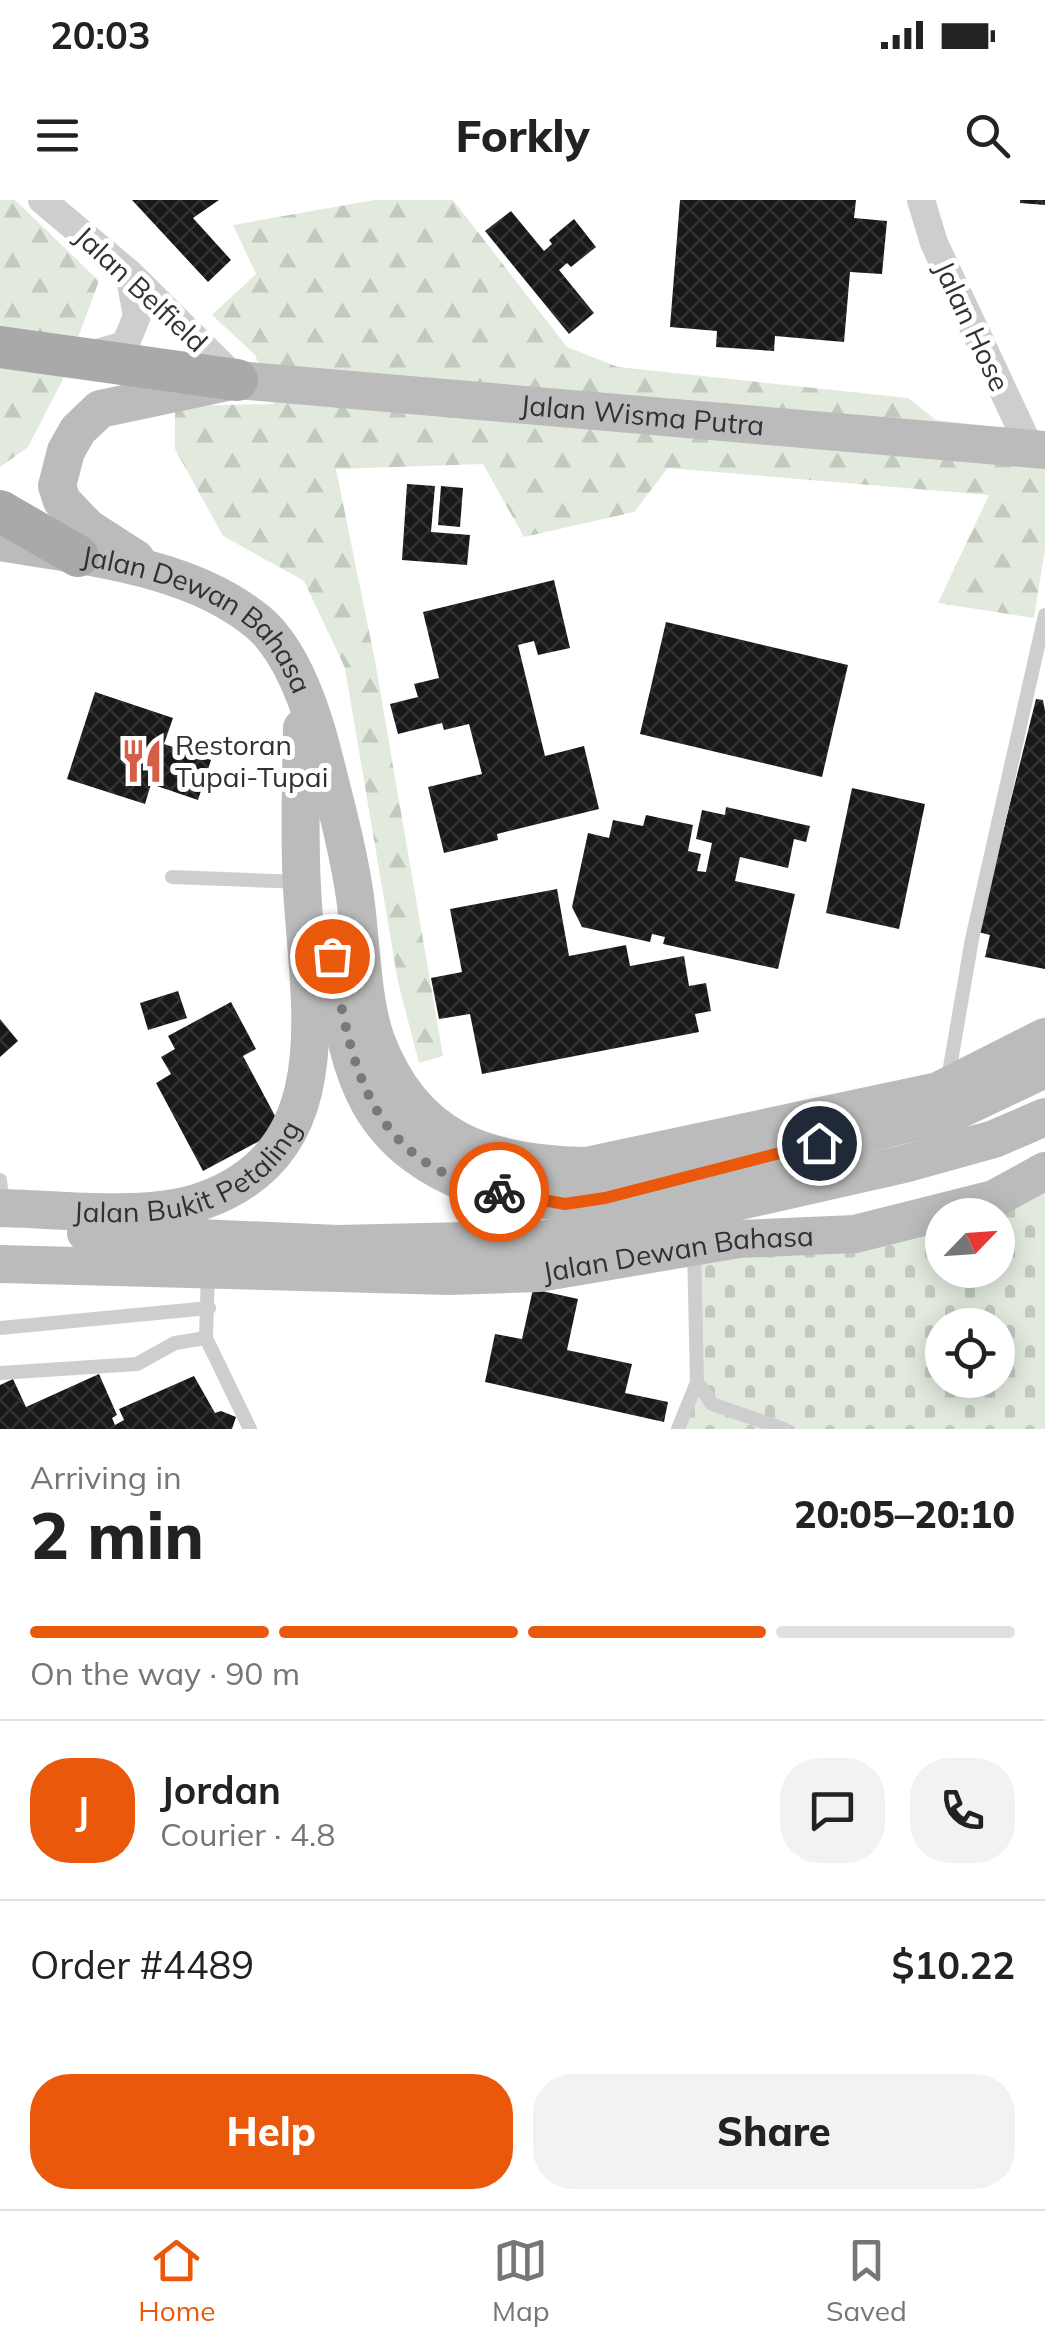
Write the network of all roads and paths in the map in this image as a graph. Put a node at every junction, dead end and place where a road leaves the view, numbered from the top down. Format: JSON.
{"nodes":[{"id":1,"x":42,"y":200,"type":"edge"},
{"id":2,"x":921,"y":200,"type":"edge"},
{"id":3,"x":129,"y":272,"type":"junction"},
{"id":4,"x":0,"y":347,"type":"edge"},
{"id":5,"x":88,"y":356,"type":"junction"},
{"id":6,"x":237,"y":380,"type":"junction"},
{"id":7,"x":1037,"y":449,"type":"edge"},
{"id":8,"x":0,"y":511,"type":"edge"},
{"id":9,"x":0,"y":542,"type":"edge"},
{"id":10,"x":78,"y":556,"type":"junction"},
{"id":11,"x":159,"y":573,"type":"junction"},
{"id":12,"x":1045,"y":615,"type":"edge"},
{"id":13,"x":302,"y":691,"type":"junction"},
{"id":14,"x":326,"y":766,"type":"junction"},
{"id":15,"x":172,"y":877,"type":"dead end"},
{"id":16,"x":302,"y":882,"type":"junction"},
{"id":17,"x":1045,"y":1037,"type":"edge"},
{"id":18,"x":1045,"y":1070,"type":"edge"},
{"id":19,"x":947,"y":1086,"type":"junction"},
{"id":20,"x":1045,"y":1118,"type":"edge"},
{"id":21,"x":705,"y":1142,"type":"junction"},
{"id":22,"x":1045,"y":1171,"type":"edge"},
{"id":23,"x":1,"y":1199,"type":"edge"},
{"id":24,"x":739,"y":1239,"type":"junction"},
{"id":25,"x":694,"y":1246,"type":"junction"},
{"id":26,"x":0,"y":1264,"type":"edge"},
{"id":27,"x":208,"y":1270,"type":"junction"},
{"id":28,"x":209,"y":1308,"type":"junction"},
{"id":29,"x":0,"y":1328,"type":"edge"},
{"id":30,"x":206,"y":1338,"type":"junction"},
{"id":31,"x":0,"y":1372,"type":"edge"},
{"id":32,"x":697,"y":1382,"type":"junction"},
{"id":33,"x":250,"y":1429,"type":"edge"},
{"id":34,"x":678,"y":1429,"type":"edge"},
{"id":35,"x":784,"y":1429,"type":"edge"}],
"edges":[{"from":1,"to":3,"type":"street","name":"Jalan Belfield"},
{"from":2,"to":7,"type":"street","name":"Jalan Hose"},
{"from":3,"to":5,"type":"street"},
{"from":3,"to":6,"type":"street","name":"Jalan Belfield"},
{"from":4,"to":5,"type":"main road"},
{"from":5,"to":6,"type":"main road"},
{"from":6,"to":7,"type":"main road","name":"Jalan Wisma Putra"},
{"from":6,"to":11,"type":"main road","name":"Jalan Wisma Putra"},
{"from":8,"to":10,"type":"main road"},
{"from":9,"to":10,"type":"main road","name":"Jalan Dewan Bahasa"},
{"from":10,"to":11,"type":"main road","name":"Jalan Dewan Bahasa"},
{"from":11,"to":13,"type":"main road","name":"Jalan Dewan Bahasa"},
{"from":12,"to":19,"type":"lane"},
{"from":13,"to":14,"type":"main road","name":"Jalan Dewan Bahasa"},
{"from":13,"to":16,"type":"main road","name":"Jalan Bukit Petaling"},
{"from":14,"to":18,"type":"main road","bridge":true},
{"from":14,"to":21,"type":"main road","name":"Jalan Dewan Bahasa"},
{"from":15,"to":16,"type":"lane"},
{"from":16,"to":23,"type":"main road","name":"Jalan Bukit Petaling"},
{"from":17,"to":19,"type":"main road","name":"Jalan Dewan Bahasa"},
{"from":19,"to":21,"type":"main road","name":"Jalan Dewan Bahasa"},
{"from":20,"to":23,"type":"main road","bridge":true},
{"from":21,"to":24,"type":"main road"},
{"from":22,"to":24,"type":"main road","name":"Jalan Dewan Bahasa"},
{"from":24,"to":25,"type":"main road","name":"Jalan Dewan Bahasa"},
{"from":25,"to":27,"type":"main road","name":"Jalan Dewan Bahasa"},
{"from":25,"to":32,"type":"lane"},
{"from":26,"to":27,"type":"main road","name":"Jalan Dewan Bahasa"},
{"from":27,"to":28,"type":"lane"},
{"from":28,"to":29,"type":"lane"},
{"from":28,"to":30,"type":"lane"},
{"from":30,"to":31,"type":"lane"},
{"from":30,"to":33,"type":"lane"},
{"from":32,"to":34,"type":"lane"},
{"from":32,"to":35,"type":"lane"}]}
